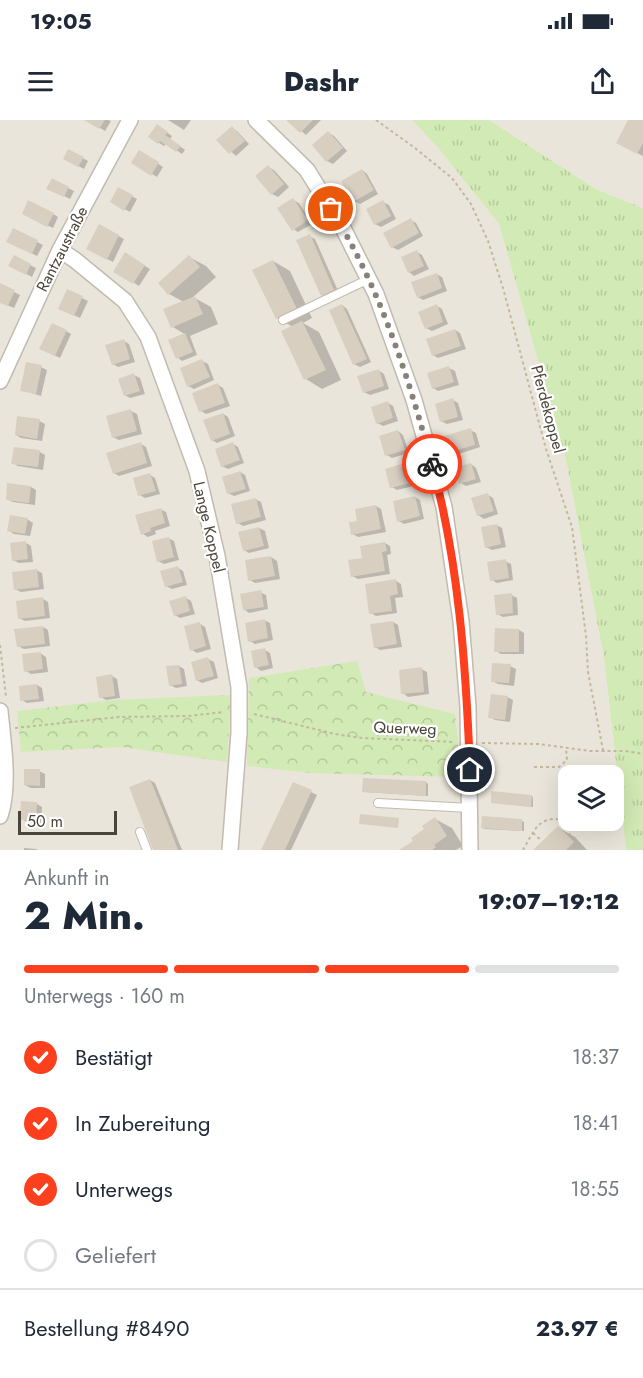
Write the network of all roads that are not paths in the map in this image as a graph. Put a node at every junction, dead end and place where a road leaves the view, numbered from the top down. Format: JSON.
{"nodes":[{"id":1,"x":130,"y":120,"type":"edge"},
{"id":2,"x":256,"y":120,"type":"edge"},
{"id":3,"x":60,"y":250,"type":"junction"},
{"id":4,"x":369,"y":279,"type":"junction"},
{"id":5,"x":283,"y":320,"type":"dead end"},
{"id":6,"x":0,"y":381,"type":"edge"},
{"id":7,"x":3,"y":707,"type":"edge"},
{"id":8,"x":378,"y":803,"type":"dead end"},
{"id":9,"x":470,"y":808,"type":"junction"},
{"id":10,"x":0,"y":816,"type":"edge"},
{"id":11,"x":140,"y":832,"type":"dead end"},
{"id":12,"x":147,"y":850,"type":"edge"},
{"id":13,"x":230,"y":850,"type":"edge"},
{"id":14,"x":470,"y":850,"type":"edge"}],
"edges":[{"from":1,"to":3,"type":"street","name":"Rantzaustraße"},
{"from":2,"to":4,"type":"street"},
{"from":3,"to":6,"type":"street","name":"Rantzaustraße"},
{"from":3,"to":13,"type":"street","name":"Lange Koppel"},
{"from":4,"to":5,"type":"lane"},
{"from":4,"to":9,"type":"street"},
{"from":7,"to":10,"type":"street"},
{"from":8,"to":9,"type":"lane"},
{"from":9,"to":14,"type":"street"},
{"from":11,"to":12,"type":"lane"}]}
